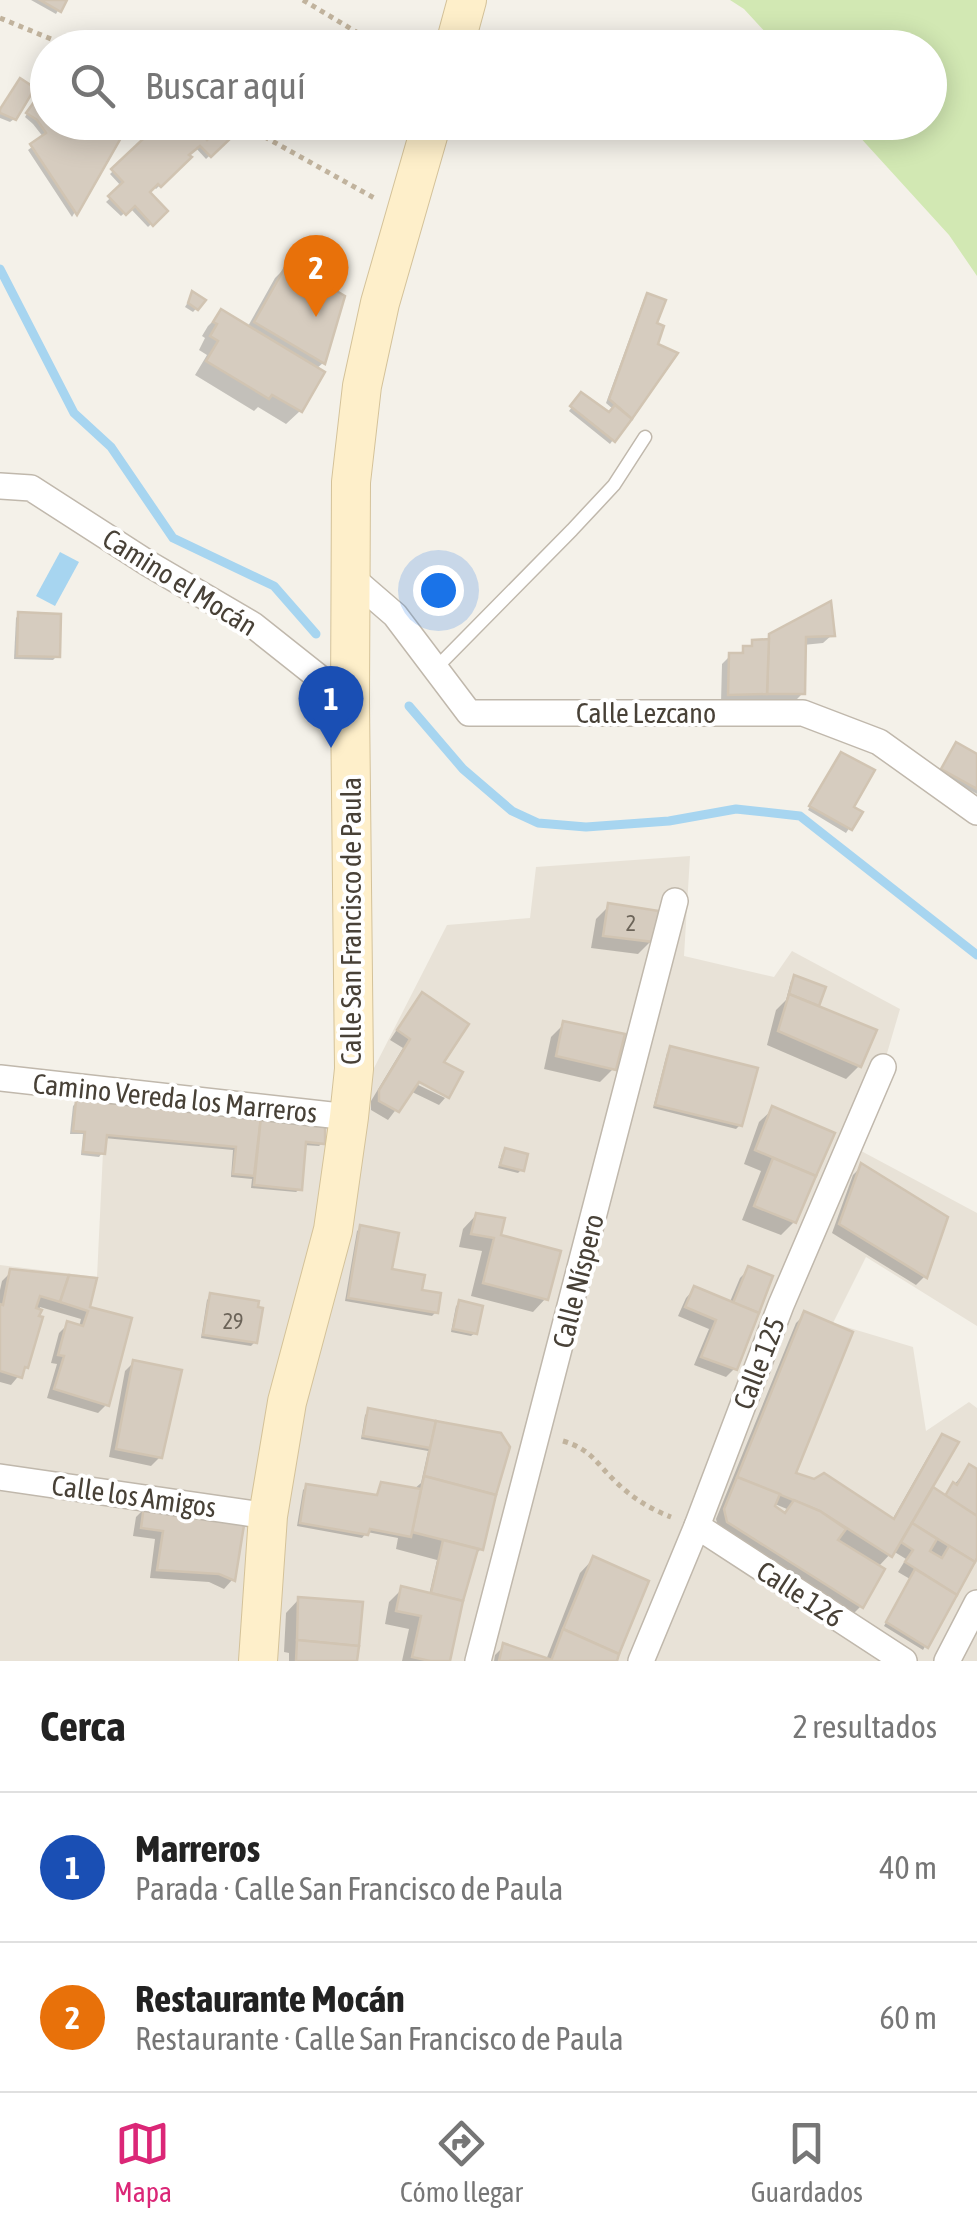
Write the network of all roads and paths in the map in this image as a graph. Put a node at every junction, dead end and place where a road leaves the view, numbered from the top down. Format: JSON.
{"nodes":[{"id":1,"x":303,"y":0,"type":"edge"},
{"id":2,"x":468,"y":0,"type":"edge"},
{"id":3,"x":0,"y":18,"type":"edge"},
{"id":4,"x":30,"y":30,"type":"edge"},
{"id":5,"x":353,"y":30,"type":"edge"},
{"id":6,"x":459,"y":30,"type":"edge"},
{"id":7,"x":271,"y":140,"type":"edge"},
{"id":8,"x":427,"y":140,"type":"edge"},
{"id":9,"x":406,"y":214,"type":"junction"},
{"id":10,"x":645,"y":437,"type":"dead end"},
{"id":11,"x":0,"y":486,"type":"edge"},
{"id":12,"x":350,"y":577,"type":"junction"},
{"id":13,"x":435,"y":669,"type":"junction"},
{"id":14,"x":350,"y":702,"type":"junction"},
{"id":15,"x":977,"y":812,"type":"edge"},
{"id":16,"x":676,"y":902,"type":"dead end"},
{"id":17,"x":883,"y":1067,"type":"dead end"},
{"id":18,"x":0,"y":1078,"type":"edge"},
{"id":19,"x":349,"y":1118,"type":"junction"},
{"id":20,"x":538,"y":1436,"type":"junction"},
{"id":21,"x":0,"y":1477,"type":"edge"},
{"id":22,"x":268,"y":1516,"type":"junction"},
{"id":23,"x":697,"y":1526,"type":"junction"},
{"id":24,"x":977,"y":1604,"type":"edge"},
{"id":25,"x":258,"y":1661,"type":"edge"},
{"id":26,"x":478,"y":1661,"type":"edge"},
{"id":27,"x":641,"y":1661,"type":"edge"},
{"id":28,"x":904,"y":1661,"type":"edge"},
{"id":29,"x":947,"y":1661,"type":"edge"}],
"edges":[{"from":1,"to":5,"type":"path"},
{"from":2,"to":6,"type":"main road"},
{"from":3,"to":4,"type":"path"},
{"from":7,"to":9,"type":"path"},
{"from":8,"to":9,"type":"main road","name":"Calle San Francisco de Paula"},
{"from":9,"to":12,"type":"main road","name":"Calle San Francisco de Paula"},
{"from":10,"to":13,"type":"lane"},
{"from":11,"to":14,"type":"street","name":"Camino el Mocán"},
{"from":12,"to":13,"type":"street","name":"Calle Lezcano"},
{"from":12,"to":14,"type":"main road","name":"Calle San Francisco de Paula"},
{"from":13,"to":15,"type":"street","name":"Calle Lezcano"},
{"from":14,"to":19,"type":"main road","name":"Calle San Francisco de Paula"},
{"from":16,"to":20,"type":"street","name":"Calle Níspero"},
{"from":17,"to":23,"type":"street","name":"Calle 125"},
{"from":18,"to":19,"type":"street","name":"Camino Vereda los Marreros"},
{"from":19,"to":22,"type":"main road","name":"Calle San Francisco de Paula"},
{"from":20,"to":23,"type":"path"},
{"from":20,"to":26,"type":"street","name":"Calle Níspero"},
{"from":21,"to":22,"type":"street","name":"Calle los Amigos"},
{"from":22,"to":25,"type":"main road","name":"Calle San Francisco de Paula"},
{"from":23,"to":27,"type":"street","name":"Calle 125"},
{"from":23,"to":28,"type":"street","name":"Calle 126"},
{"from":24,"to":29,"type":"street"}]}
